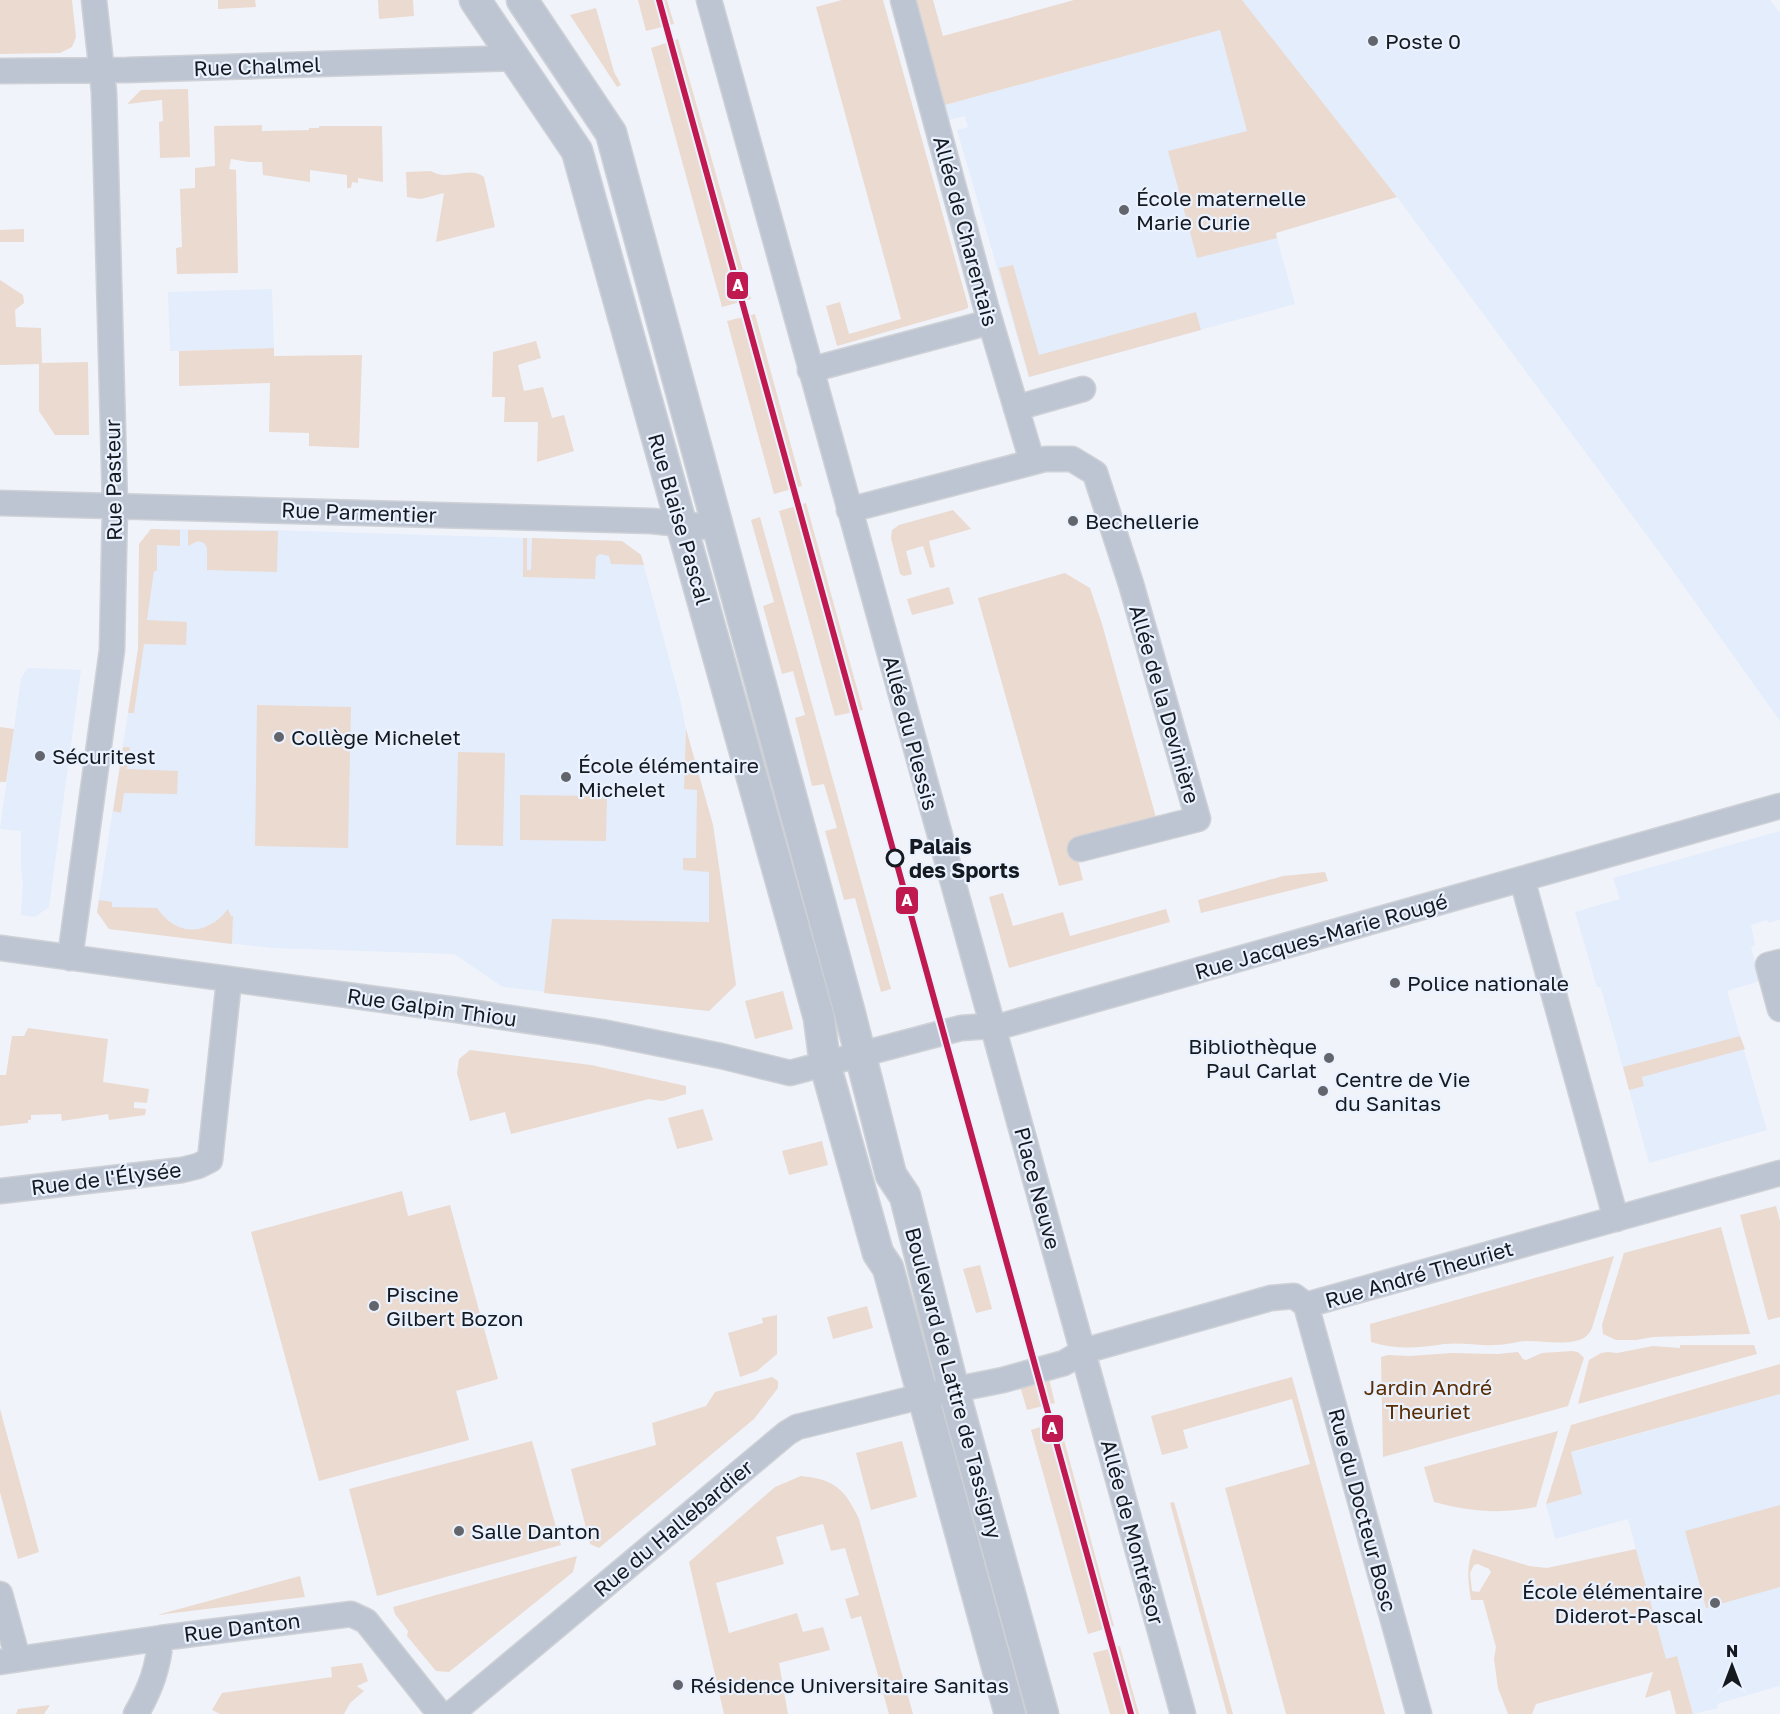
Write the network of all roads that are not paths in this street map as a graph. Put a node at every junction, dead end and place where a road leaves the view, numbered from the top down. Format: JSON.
{"nodes":[{"id":1,"x":94,"y":0,"type":"edge"},
{"id":2,"x":476,"y":0,"type":"edge"},
{"id":3,"x":522,"y":0,"type":"edge"},
{"id":4,"x":709,"y":0,"type":"edge"},
{"id":5,"x":903,"y":0,"type":"edge"},
{"id":6,"x":515,"y":58,"type":"junction"},
{"id":7,"x":103,"y":70,"type":"junction"},
{"id":8,"x":0,"y":71,"type":"edge"},
{"id":9,"x":990,"y":322,"type":"junction"},
{"id":10,"x":810,"y":370,"type":"junction"},
{"id":11,"x":1083,"y":389,"type":"dead end"},
{"id":12,"x":1016,"y":408,"type":"junction"},
{"id":13,"x":1032,"y":461,"type":"junction"},
{"id":14,"x":0,"y":503,"type":"edge"},
{"id":15,"x":115,"y":506,"type":"junction"},
{"id":16,"x":849,"y":510,"type":"junction"},
{"id":17,"x":682,"y":523,"type":"junction"},
{"id":18,"x":717,"y":528,"type":"junction"},
{"id":19,"x":1780,"y":806,"type":"edge"},
{"id":20,"x":1080,"y":849,"type":"dead end"},
{"id":21,"x":1522,"y":879,"type":"junction"},
{"id":22,"x":0,"y":948,"type":"edge"},
{"id":23,"x":70,"y":958,"type":"junction"},
{"id":24,"x":1780,"y":962,"type":"edge"},
{"id":25,"x":230,"y":980,"type":"junction"},
{"id":26,"x":1780,"y":1009,"type":"edge"},
{"id":27,"x":993,"y":1025,"type":"junction"},
{"id":28,"x":860,"y":1054,"type":"junction"},
{"id":29,"x":825,"y":1064,"type":"junction"},
{"id":30,"x":1780,"y":1173,"type":"edge"},
{"id":31,"x":0,"y":1191,"type":"edge"},
{"id":32,"x":1616,"y":1219,"type":"junction"},
{"id":33,"x":1306,"y":1305,"type":"junction"},
{"id":34,"x":1084,"y":1351,"type":"junction"},
{"id":35,"x":954,"y":1391,"type":"junction"},
{"id":36,"x":923,"y":1396,"type":"junction"},
{"id":37,"x":0,"y":1594,"type":"edge"},
{"id":38,"x":161,"y":1638,"type":"junction"},
{"id":39,"x":9,"y":1660,"type":"edge"},
{"id":40,"x":136,"y":1714,"type":"edge"},
{"id":41,"x":440,"y":1714,"type":"edge"},
{"id":42,"x":451,"y":1714,"type":"edge"},
{"id":43,"x":1010,"y":1714,"type":"edge"},
{"id":44,"x":1043,"y":1714,"type":"edge"},
{"id":45,"x":1183,"y":1714,"type":"edge"},
{"id":46,"x":1419,"y":1714,"type":"edge"}],
"edges":[{"from":1,"to":7,"type":"street","name":"Rue Pasteur"},
{"from":2,"to":6,"type":"street","name":"Rue Blaise Pascal"},
{"from":3,"to":18,"type":"street","name":"Rue Blaise Pascal"},
{"from":4,"to":10,"type":"street","name":"Allée du Plessis"},
{"from":5,"to":9,"type":"street","name":"Allée de Charentais"},
{"from":6,"to":7,"type":"street","name":"Rue Chalmel"},
{"from":6,"to":17,"type":"street","name":"Rue Blaise Pascal"},
{"from":7,"to":8,"type":"street","name":"Rue Chalmel"},
{"from":7,"to":15,"type":"street","name":"Rue Pasteur"},
{"from":9,"to":10,"type":"street"},
{"from":9,"to":12,"type":"street","name":"Allée de Charentais"},
{"from":10,"to":16,"type":"street","name":"Allée du Plessis"},
{"from":11,"to":12,"type":"street"},
{"from":12,"to":13,"type":"street","name":"Allée de Charentais"},
{"from":13,"to":16,"type":"street"},
{"from":13,"to":20,"type":"street","name":"Allée de la Devinière"},
{"from":14,"to":15,"type":"street","name":"Rue Parmentier"},
{"from":15,"to":17,"type":"street","name":"Rue Parmentier"},
{"from":15,"to":23,"type":"street","name":"Rue Pasteur"},
{"from":16,"to":27,"type":"street","name":"Allée du Plessis"},
{"from":17,"to":18,"type":"street","name":"Rue Parmentier"},
{"from":17,"to":29,"type":"street","name":"Rue Blaise Pascal"},
{"from":18,"to":28,"type":"street","name":"Rue Blaise Pascal"},
{"from":19,"to":21,"type":"street","name":"Rue Jacques-Marie Rougé"},
{"from":21,"to":27,"type":"street","name":"Rue Jacques-Marie Rougé"},
{"from":21,"to":32,"type":"street"},
{"from":22,"to":23,"type":"street","name":"Rue Galpin Thiou"},
{"from":23,"to":25,"type":"street","name":"Rue Galpin Thiou"},
{"from":24,"to":26,"type":"street"},
{"from":25,"to":29,"type":"street","name":"Rue Galpin Thiou"},
{"from":25,"to":31,"type":"street","name":"Rue de l'Élysée"},
{"from":27,"to":28,"type":"street","name":"Rue Jacques-Marie Rougé"},
{"from":27,"to":34,"type":"street","name":"Place Neuve"},
{"from":28,"to":29,"type":"street","name":"Rue Galpin Thiou"},
{"from":28,"to":35,"type":"street","name":"Boulevard de Lattre de Tassigny"},
{"from":29,"to":36,"type":"street","name":"Boulevard de Lattre de Tassigny"},
{"from":30,"to":32,"type":"street","name":"Rue André Theuriet"},
{"from":32,"to":33,"type":"street","name":"Rue André Theuriet"},
{"from":33,"to":34,"type":"street","name":"Rue André Theuriet"},
{"from":33,"to":46,"type":"street","name":"Rue du Docteur Bosc"},
{"from":34,"to":35,"type":"street","name":"Rue André Theuriet"},
{"from":34,"to":45,"type":"street","name":"Allée de Montrésor"},
{"from":35,"to":36,"type":"street","name":"Rue André Theuriet"},
{"from":35,"to":44,"type":"street","name":"Boulevard de Lattre de Tassigny"},
{"from":36,"to":42,"type":"street","name":"Rue du Hallebardier"},
{"from":36,"to":43,"type":"street","name":"Boulevard de Lattre de Tassigny"},
{"from":37,"to":39,"type":"street"},
{"from":38,"to":39,"type":"street","name":"Rue Danton"},
{"from":38,"to":40,"type":"street"},
{"from":38,"to":41,"type":"street","name":"Rue Danton"}]}
